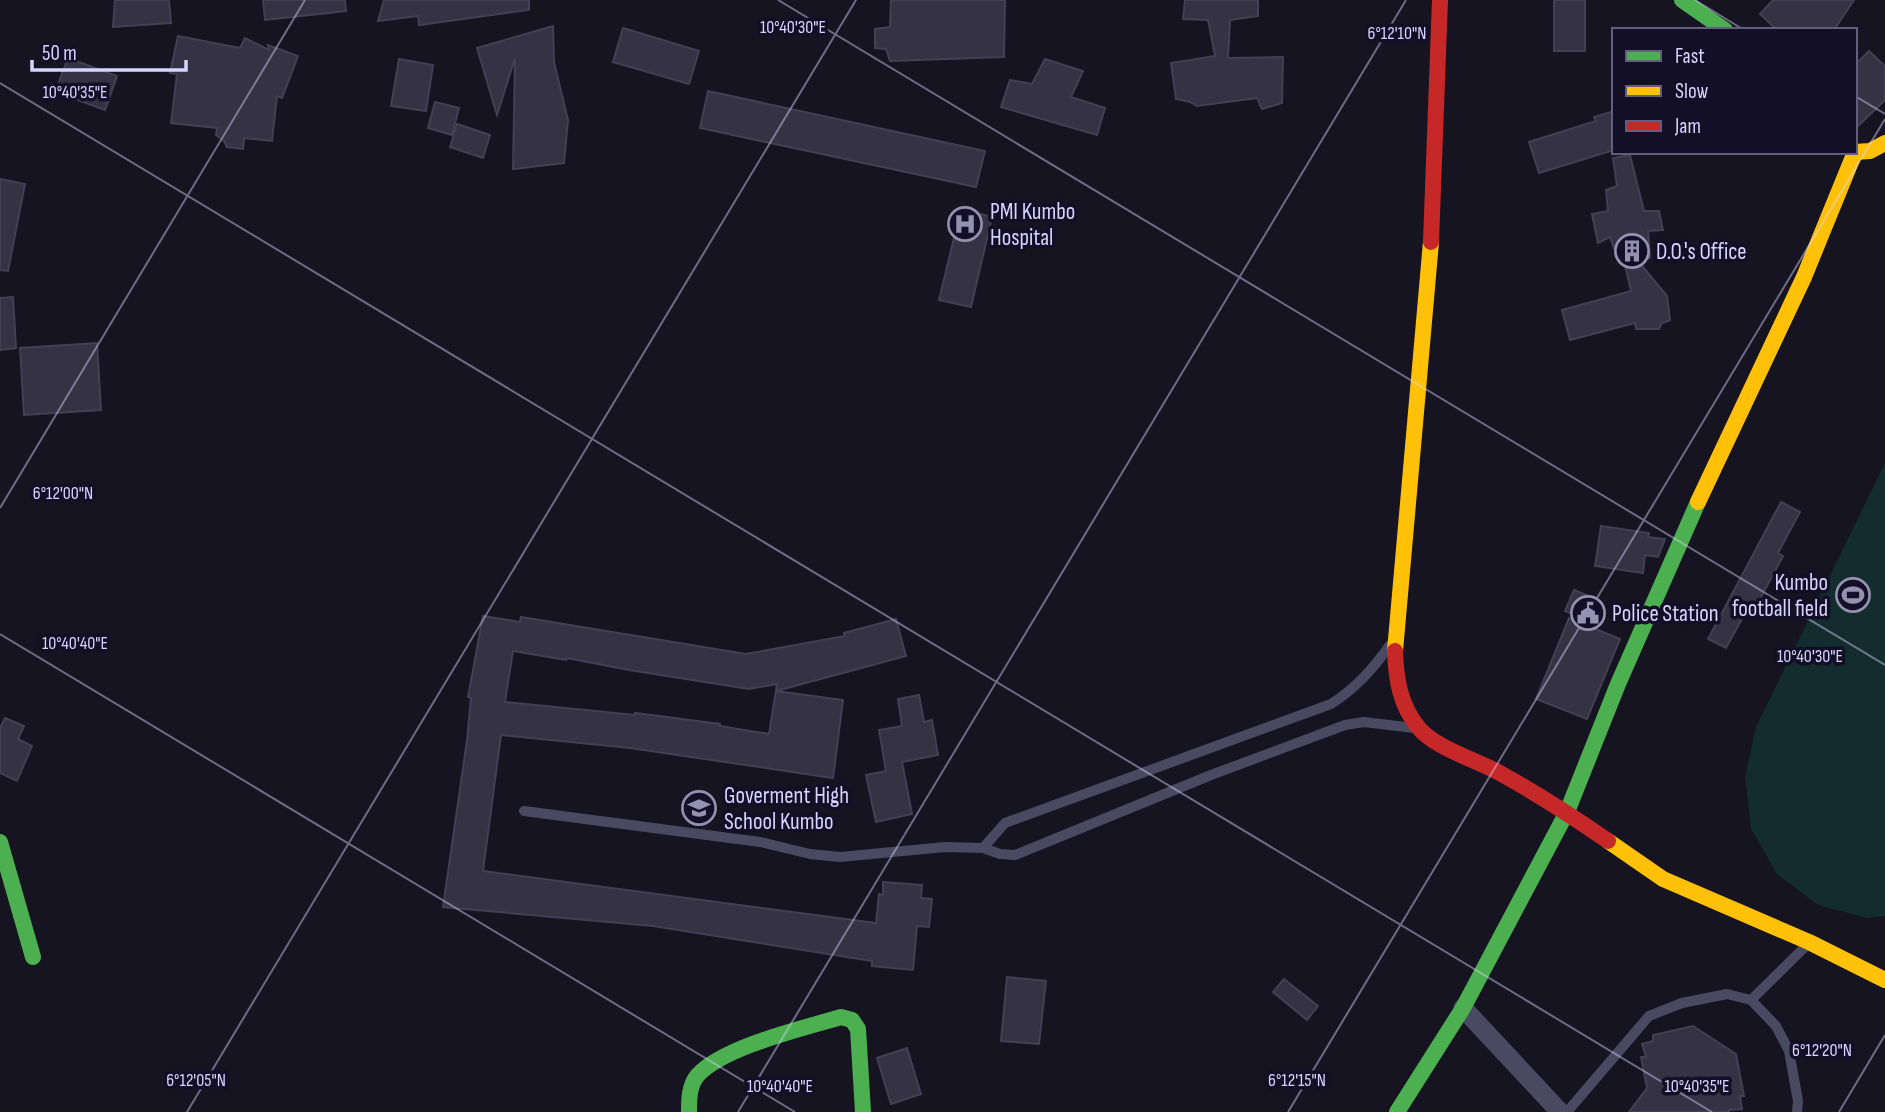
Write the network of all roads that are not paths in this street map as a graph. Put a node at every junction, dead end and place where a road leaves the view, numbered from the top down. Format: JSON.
{"nodes":[{"id":1,"x":1440,"y":0,"type":"edge"},
{"id":2,"x":1682,"y":0,"type":"edge"},
{"id":3,"x":1722,"y":28,"type":"edge"},
{"id":4,"x":1885,"y":144,"type":"edge"},
{"id":5,"x":1857,"y":152,"type":"edge"},
{"id":6,"x":1854,"y":154,"type":"edge"},
{"id":7,"x":1395,"y":639,"type":"junction"},
{"id":8,"x":1419,"y":729,"type":"junction"},
{"id":9,"x":524,"y":811,"type":"dead end"},
{"id":10,"x":1567,"y":812,"type":"junction"},
{"id":11,"x":0,"y":842,"type":"edge"},
{"id":12,"x":983,"y":848,"type":"junction"},
{"id":13,"x":1809,"y":942,"type":"junction"},
{"id":14,"x":33,"y":957,"type":"dead end"},
{"id":15,"x":1885,"y":981,"type":"edge"},
{"id":16,"x":1751,"y":1000,"type":"junction"},
{"id":17,"x":1463,"y":1008,"type":"junction"},
{"id":18,"x":1540,"y":1105,"type":"edge"},
{"id":19,"x":690,"y":1112,"type":"edge"},
{"id":20,"x":863,"y":1112,"type":"edge"},
{"id":21,"x":1397,"y":1112,"type":"edge"},
{"id":22,"x":1560,"y":1112,"type":"edge"},
{"id":23,"x":1567,"y":1112,"type":"edge"},
{"id":24,"x":1797,"y":1112,"type":"edge"}],
"edges":[{"from":1,"to":7,"type":"street"},
{"from":2,"to":3,"type":"street"},
{"from":4,"to":5,"type":"street"},
{"from":6,"to":10,"type":"street"},
{"from":7,"to":8,"type":"street"},
{"from":7,"to":12,"type":"lane"},
{"from":8,"to":10,"type":"street"},
{"from":8,"to":12,"type":"lane"},
{"from":9,"to":12,"type":"lane"},
{"from":10,"to":13,"type":"street"},
{"from":10,"to":17,"type":"street"},
{"from":11,"to":14,"type":"street"},
{"from":13,"to":15,"type":"street"},
{"from":13,"to":16,"type":"lane"},
{"from":16,"to":23,"type":"lane"},
{"from":16,"to":24,"type":"lane"},
{"from":17,"to":18,"type":"street"},
{"from":17,"to":21,"type":"street"},
{"from":18,"to":22,"type":"street"},
{"from":19,"to":20,"type":"street"}]}
